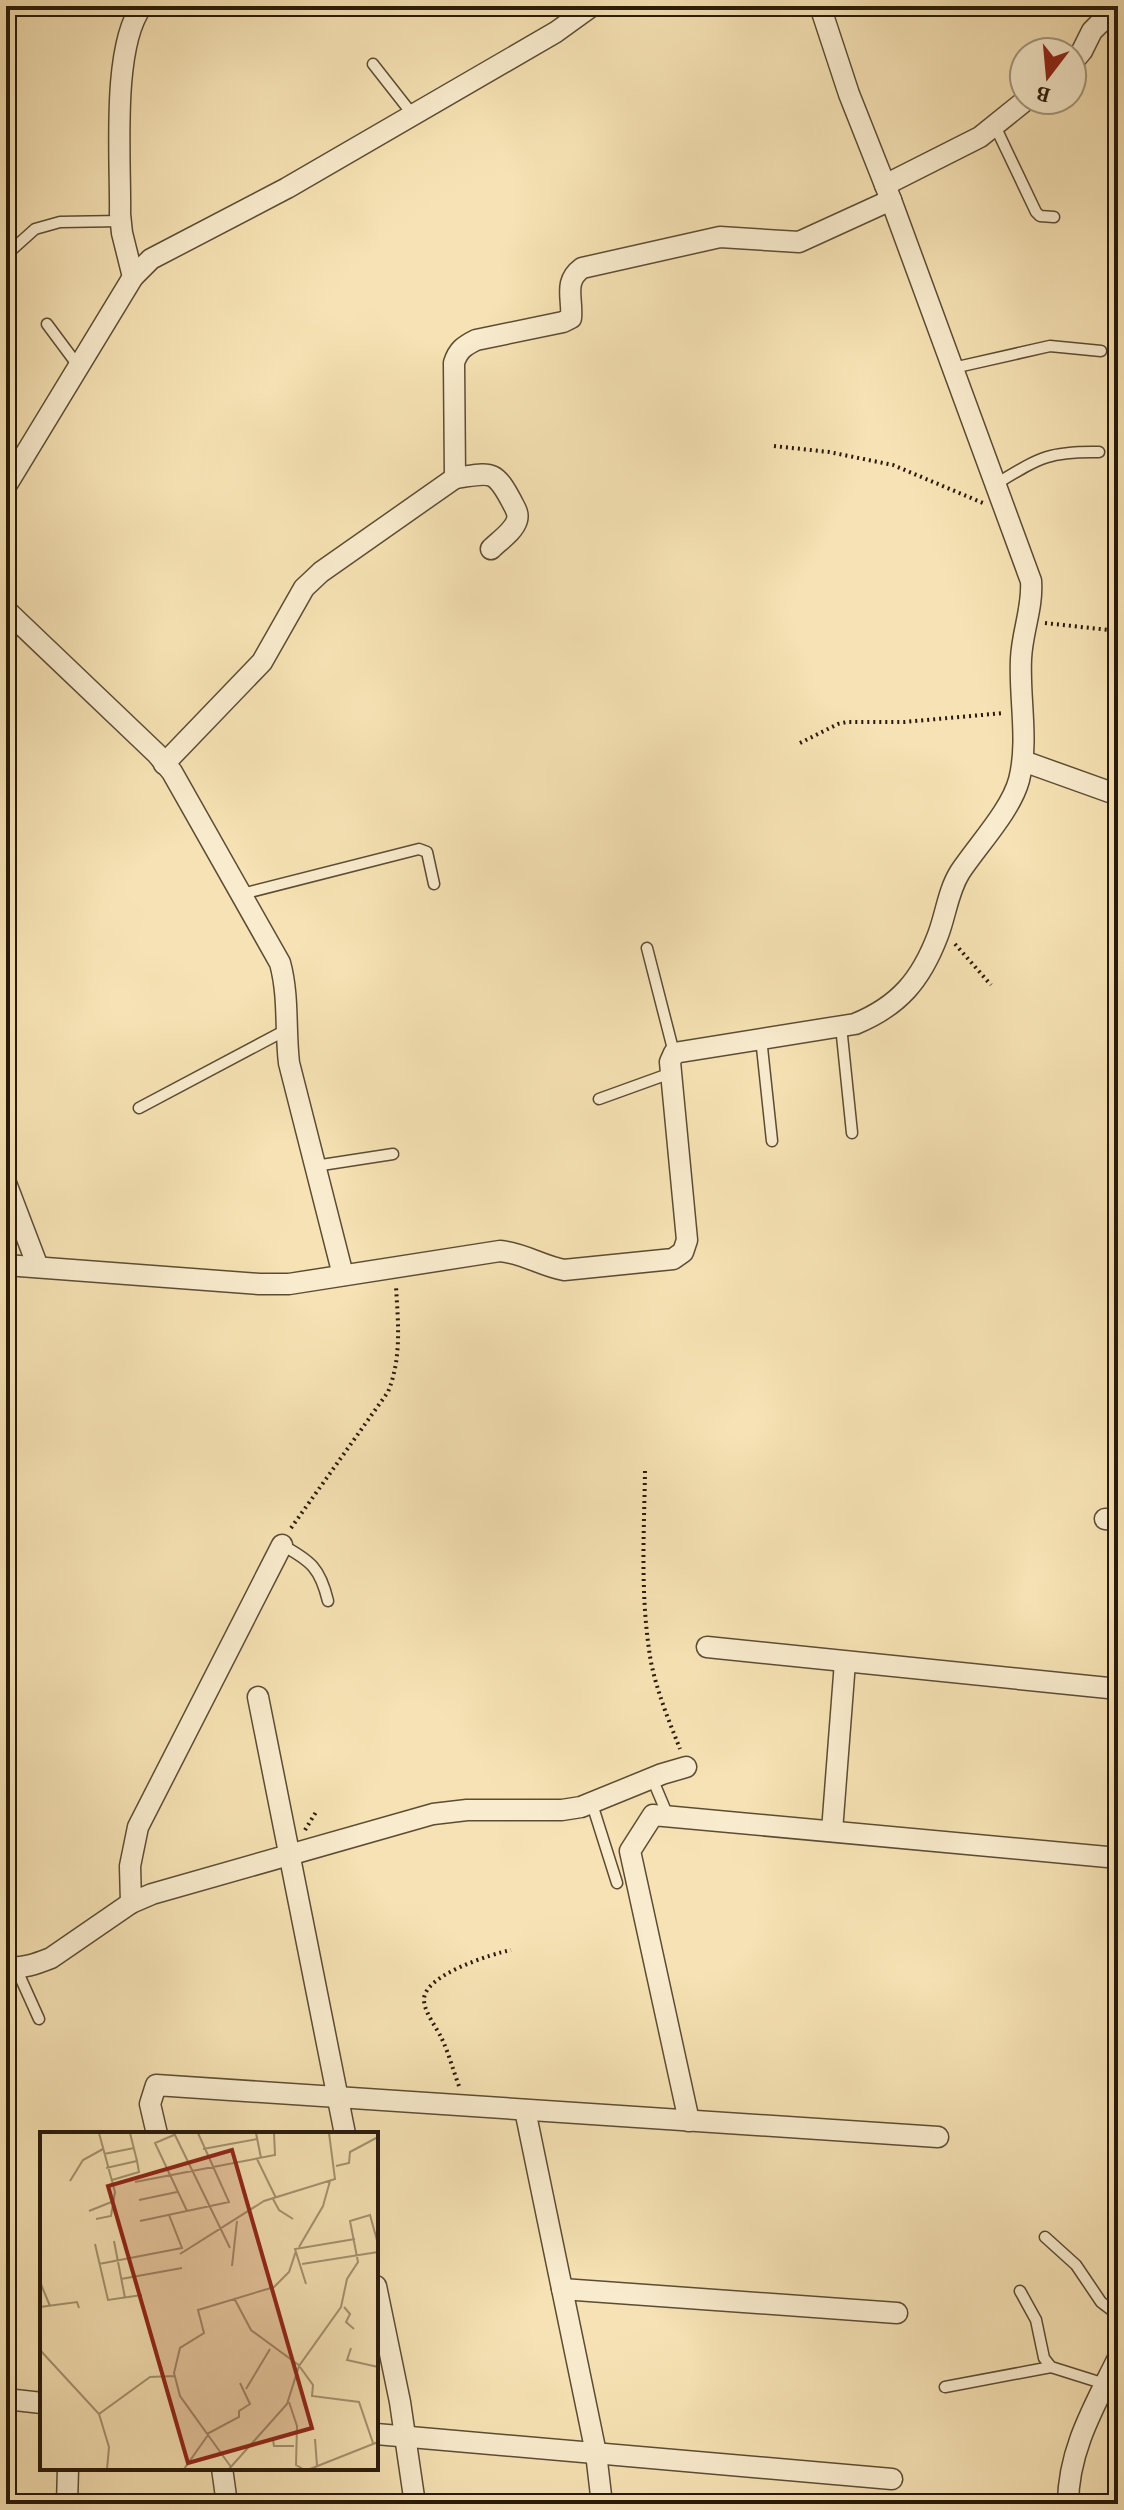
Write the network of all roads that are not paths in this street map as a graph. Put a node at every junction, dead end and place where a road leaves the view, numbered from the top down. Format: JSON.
{"nodes":[{"id":1,"x":142,"y":6,"type":"edge"},
{"id":2,"x":592,"y":6,"type":"edge"},
{"id":3,"x":820,"y":6,"type":"edge"},
{"id":4,"x":1109,"y":13,"type":"edge"},
{"id":5,"x":1118,"y":34,"type":"edge"},
{"id":6,"x":1088,"y":41,"type":"edge"},
{"id":7,"x":373,"y":64,"type":"dead end"},
{"id":8,"x":413,"y":115,"type":"junction"},
{"id":9,"x":1008,"y":115,"type":"edge"},
{"id":10,"x":995,"y":126,"type":"junction"},
{"id":11,"x":888,"y":193,"type":"junction"},
{"id":12,"x":1054,"y":217,"type":"dead end"},
{"id":13,"x":121,"y":221,"type":"junction"},
{"id":14,"x":6,"y":255,"type":"edge"},
{"id":15,"x":133,"y":277,"type":"junction"},
{"id":16,"x":47,"y":324,"type":"dead end"},
{"id":17,"x":1101,"y":351,"type":"dead end"},
{"id":18,"x":79,"y":367,"type":"junction"},
{"id":19,"x":953,"y":368,"type":"junction"},
{"id":20,"x":1099,"y":452,"type":"dead end"},
{"id":21,"x":455,"y":478,"type":"junction"},
{"id":22,"x":996,"y":484,"type":"junction"},
{"id":23,"x":6,"y":486,"type":"edge"},
{"id":24,"x":491,"y":549,"type":"dead end"},
{"id":25,"x":6,"y":610,"type":"edge"},
{"id":26,"x":1023,"y":761,"type":"junction"},
{"id":27,"x":164,"y":764,"type":"junction"},
{"id":28,"x":1118,"y":795,"type":"edge"},
{"id":29,"x":434,"y":884,"type":"dead end"},
{"id":30,"x":242,"y":894,"type":"junction"},
{"id":31,"x":647,"y":948,"type":"dead end"},
{"id":32,"x":841,"y":1026,"type":"junction"},
{"id":33,"x":286,"y":1030,"type":"junction"},
{"id":34,"x":761,"y":1038,"type":"junction"},
{"id":35,"x":672,"y":1063,"type":"junction"},
{"id":36,"x":599,"y":1099,"type":"dead end"},
{"id":37,"x":139,"y":1108,"type":"dead end"},
{"id":38,"x":852,"y":1133,"type":"dead end"},
{"id":39,"x":772,"y":1141,"type":"dead end"},
{"id":40,"x":393,"y":1154,"type":"dead end"},
{"id":41,"x":315,"y":1166,"type":"junction"},
{"id":42,"x":6,"y":1183,"type":"edge"},
{"id":43,"x":6,"y":1265,"type":"edge"},
{"id":44,"x":38,"y":1267,"type":"junction"},
{"id":45,"x":343,"y":1275,"type":"junction"},
{"id":46,"x":282,"y":1545,"type":"joint"},
{"id":47,"x":328,"y":1601,"type":"dead end"},
{"id":48,"x":707,"y":1647,"type":"dead end"},
{"id":49,"x":845,"y":1662,"type":"junction"},
{"id":50,"x":1118,"y":1689,"type":"edge"},
{"id":51,"x":258,"y":1697,"type":"dead end"},
{"id":52,"x":686,"y":1767,"type":"road end"},
{"id":53,"x":652,"y":1778,"type":"junction"},
{"id":54,"x":592,"y":1804,"type":"junction"},
{"id":55,"x":668,"y":1816,"type":"junction"},
{"id":56,"x":832,"y":1831,"type":"junction"},
{"id":57,"x":289,"y":1854,"type":"junction"},
{"id":58,"x":1118,"y":1858,"type":"edge"},
{"id":59,"x":617,"y":1883,"type":"dead end"},
{"id":60,"x":131,"y":1903,"type":"junction"},
{"id":61,"x":11,"y":1967,"type":"edge"},
{"id":62,"x":39,"y":2019,"type":"dead end"},
{"id":63,"x":337,"y":2098,"type":"junction"},
{"id":64,"x":525,"y":2110,"type":"junction"},
{"id":65,"x":689,"y":2121,"type":"junction"},
{"id":66,"x":157,"y":2132,"type":"edge"},
{"id":67,"x":345,"y":2132,"type":"edge"},
{"id":68,"x":938,"y":2137,"type":"dead end"},
{"id":69,"x":1045,"y":2237,"type":"dead end"},
{"id":70,"x":562,"y":2289,"type":"junction"},
{"id":71,"x":1020,"y":2291,"type":"dead end"},
{"id":72,"x":378,"y":2296,"type":"edge"},
{"id":73,"x":897,"y":2313,"type":"dead end"},
{"id":74,"x":1118,"y":2315,"type":"edge"},
{"id":75,"x":1051,"y":2367,"type":"junction"},
{"id":76,"x":1114,"y":2370,"type":"edge"},
{"id":77,"x":945,"y":2387,"type":"dead end"},
{"id":78,"x":6,"y":2399,"type":"edge"},
{"id":79,"x":40,"y":2403,"type":"edge"},
{"id":80,"x":378,"y":2434,"type":"edge"},
{"id":81,"x":405,"y":2436,"type":"junction"},
{"id":82,"x":596,"y":2453,"type":"junction"},
{"id":83,"x":68,"y":2470,"type":"edge"},
{"id":84,"x":222,"y":2470,"type":"edge"},
{"id":85,"x":892,"y":2479,"type":"dead end"},
{"id":86,"x":67,"y":2504,"type":"edge"},
{"id":87,"x":227,"y":2504,"type":"edge"},
{"id":88,"x":415,"y":2504,"type":"edge"},
{"id":89,"x":602,"y":2504,"type":"edge"},
{"id":90,"x":1068,"y":2504,"type":"edge"}],
"edges":[{"from":1,"to":13,"type":"street"},
{"from":2,"to":8,"type":"street"},
{"from":3,"to":11,"type":"street"},
{"from":4,"to":5,"type":"lane"},
{"from":4,"to":6,"type":"street"},
{"from":7,"to":8,"type":"lane"},
{"from":8,"to":15,"type":"street"},
{"from":9,"to":10,"type":"street"},
{"from":10,"to":11,"type":"street"},
{"from":10,"to":12,"type":"lane"},
{"from":11,"to":19,"type":"street"},
{"from":11,"to":21,"type":"street"},
{"from":13,"to":14,"type":"lane"},
{"from":13,"to":15,"type":"street"},
{"from":15,"to":18,"type":"street"},
{"from":16,"to":18,"type":"lane"},
{"from":17,"to":19,"type":"lane"},
{"from":18,"to":23,"type":"street"},
{"from":19,"to":22,"type":"street"},
{"from":20,"to":22,"type":"lane"},
{"from":21,"to":24,"type":"street"},
{"from":21,"to":27,"type":"street"},
{"from":22,"to":26,"type":"street"},
{"from":25,"to":27,"type":"street"},
{"from":26,"to":28,"type":"street"},
{"from":26,"to":32,"type":"street"},
{"from":27,"to":30,"type":"street"},
{"from":29,"to":30,"type":"lane"},
{"from":30,"to":33,"type":"street"},
{"from":31,"to":35,"type":"lane"},
{"from":32,"to":34,"type":"street"},
{"from":32,"to":38,"type":"lane"},
{"from":33,"to":37,"type":"lane"},
{"from":33,"to":41,"type":"street"},
{"from":34,"to":35,"type":"street"},
{"from":34,"to":39,"type":"lane"},
{"from":35,"to":36,"type":"lane"},
{"from":35,"to":45,"type":"street"},
{"from":40,"to":41,"type":"lane"},
{"from":41,"to":45,"type":"street"},
{"from":42,"to":44,"type":"street"},
{"from":43,"to":44,"type":"street"},
{"from":44,"to":45,"type":"street"},
{"from":46,"to":47,"type":"lane"},
{"from":46,"to":60,"type":"street"},
{"from":48,"to":49,"type":"street"},
{"from":49,"to":50,"type":"street"},
{"from":49,"to":56,"type":"street"},
{"from":51,"to":57,"type":"street"},
{"from":52,"to":53,"type":"street"},
{"from":53,"to":54,"type":"street"},
{"from":53,"to":55,"type":"lane"},
{"from":54,"to":57,"type":"street"},
{"from":54,"to":59,"type":"lane"},
{"from":55,"to":56,"type":"street"},
{"from":55,"to":65,"type":"street"},
{"from":56,"to":58,"type":"street"},
{"from":57,"to":60,"type":"street"},
{"from":57,"to":63,"type":"street"},
{"from":60,"to":61,"type":"street"},
{"from":61,"to":62,"type":"lane"},
{"from":63,"to":64,"type":"street"},
{"from":63,"to":66,"type":"street"},
{"from":63,"to":67,"type":"street"},
{"from":64,"to":65,"type":"street"},
{"from":64,"to":70,"type":"street"},
{"from":65,"to":68,"type":"street"},
{"from":69,"to":74,"type":"lane"},
{"from":70,"to":73,"type":"street"},
{"from":70,"to":82,"type":"street"},
{"from":71,"to":75,"type":"lane"},
{"from":72,"to":81,"type":"street"},
{"from":75,"to":76,"type":"lane"},
{"from":75,"to":77,"type":"lane"},
{"from":76,"to":90,"type":"street"},
{"from":78,"to":79,"type":"street"},
{"from":80,"to":81,"type":"street"},
{"from":81,"to":82,"type":"street"},
{"from":81,"to":88,"type":"street"},
{"from":82,"to":85,"type":"street"},
{"from":82,"to":89,"type":"street"},
{"from":83,"to":86,"type":"street"},
{"from":84,"to":87,"type":"street"}]}
